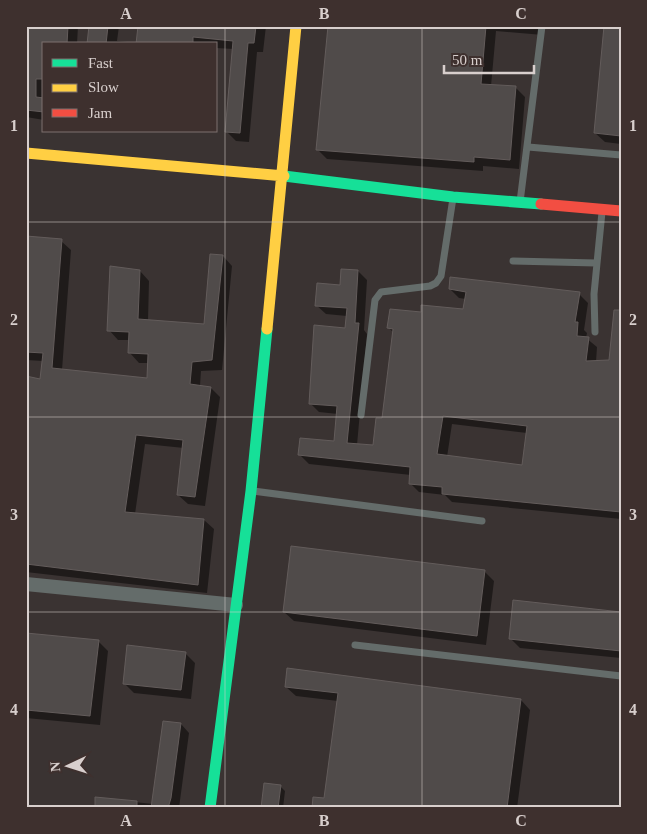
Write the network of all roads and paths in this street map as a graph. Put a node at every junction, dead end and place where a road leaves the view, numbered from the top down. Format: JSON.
{"nodes":[{"id":1,"x":296,"y":26,"type":"edge"},
{"id":2,"x":542,"y":26,"type":"edge"},
{"id":3,"x":528,"y":147,"type":"junction"},
{"id":4,"x":26,"y":153,"type":"edge"},
{"id":5,"x":621,"y":155,"type":"edge"},
{"id":6,"x":280,"y":176,"type":"junction"},
{"id":7,"x":453,"y":197,"type":"junction"},
{"id":8,"x":520,"y":202,"type":"junction"},
{"id":9,"x":602,"y":209,"type":"junction"},
{"id":10,"x":621,"y":211,"type":"edge"},
{"id":11,"x":513,"y":261,"type":"dead end"},
{"id":12,"x":596,"y":263,"type":"junction"},
{"id":13,"x":595,"y":332,"type":"dead end"},
{"id":14,"x":361,"y":415,"type":"dead end"},
{"id":15,"x":250,"y":491,"type":"junction"},
{"id":16,"x":482,"y":521,"type":"dead end"},
{"id":17,"x":26,"y":584,"type":"edge"},
{"id":18,"x":236,"y":605,"type":"junction"},
{"id":19,"x":355,"y":645,"type":"dead end"},
{"id":20,"x":621,"y":676,"type":"edge"},
{"id":21,"x":210,"y":808,"type":"edge"}],
"edges":[{"from":1,"to":6,"type":"street"},
{"from":2,"to":3,"type":"lane"},
{"from":3,"to":5,"type":"lane"},
{"from":3,"to":8,"type":"lane"},
{"from":4,"to":6,"type":"street"},
{"from":6,"to":7,"type":"street"},
{"from":6,"to":15,"type":"street"},
{"from":7,"to":8,"type":"street"},
{"from":7,"to":14,"type":"lane"},
{"from":8,"to":9,"type":"street"},
{"from":9,"to":10,"type":"street"},
{"from":9,"to":12,"type":"lane"},
{"from":11,"to":12,"type":"lane"},
{"from":12,"to":13,"type":"lane"},
{"from":15,"to":16,"type":"lane"},
{"from":15,"to":18,"type":"street"},
{"from":17,"to":18,"type":"street"},
{"from":18,"to":21,"type":"street"},
{"from":19,"to":20,"type":"lane"}]}
